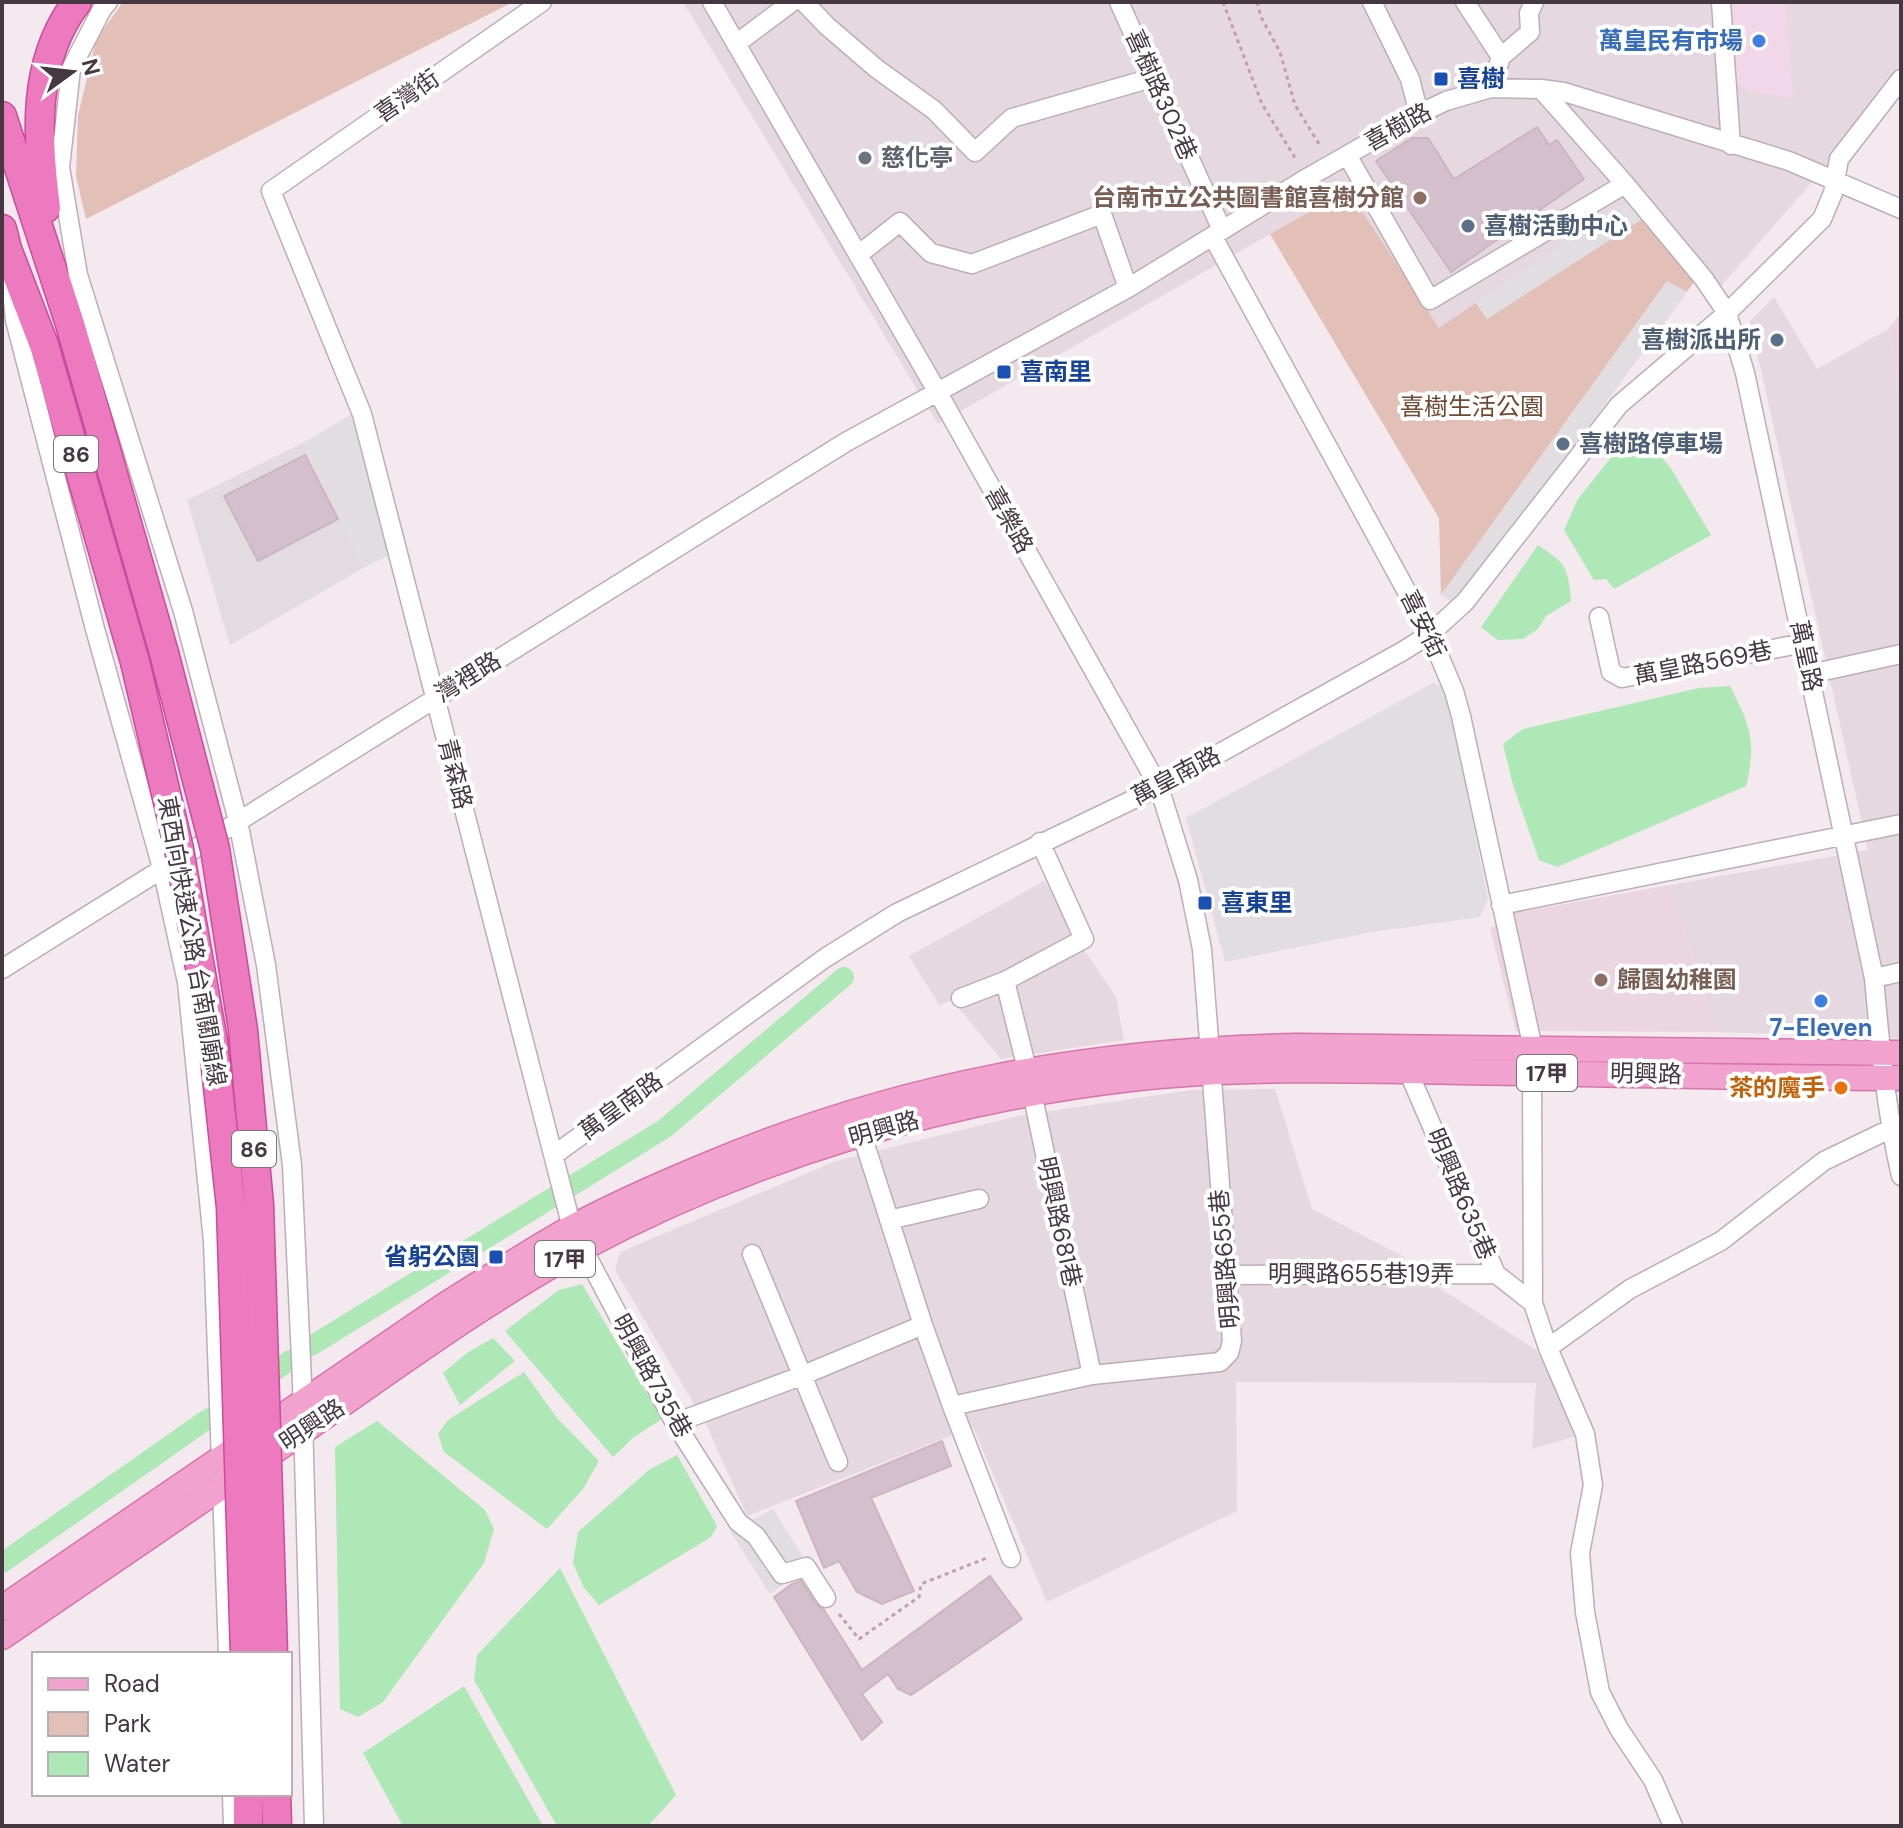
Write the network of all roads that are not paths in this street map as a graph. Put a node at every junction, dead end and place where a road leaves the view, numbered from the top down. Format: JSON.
{"nodes":[{"id":1,"x":77,"y":2,"type":"edge"},
{"id":2,"x":108,"y":2,"type":"edge"},
{"id":3,"x":542,"y":2,"type":"edge"},
{"id":4,"x":712,"y":2,"type":"edge"},
{"id":5,"x":792,"y":2,"type":"edge"},
{"id":6,"x":804,"y":2,"type":"edge"},
{"id":7,"x":1119,"y":2,"type":"edge"},
{"id":8,"x":1372,"y":2,"type":"edge"},
{"id":9,"x":1465,"y":2,"type":"edge"},
{"id":10,"x":1721,"y":2,"type":"edge"},
{"id":11,"x":1529,"y":6,"type":"edge"},
{"id":12,"x":736,"y":44,"type":"junction"},
{"id":13,"x":1501,"y":57,"type":"junction"},
{"id":14,"x":1152,"y":78,"type":"junction"},
{"id":15,"x":1901,"y":79,"type":"edge"},
{"id":16,"x":1491,"y":88,"type":"junction"},
{"id":17,"x":1541,"y":89,"type":"junction"},
{"id":18,"x":1419,"y":114,"type":"junction"},
{"id":19,"x":2,"y":116,"type":"edge"},
{"id":20,"x":1731,"y":145,"type":"junction"},
{"id":21,"x":1339,"y":160,"type":"junction"},
{"id":22,"x":1834,"y":178,"type":"junction"},
{"id":23,"x":1625,"y":184,"type":"junction"},
{"id":24,"x":271,"y":191,"type":"joint"},
{"id":25,"x":1901,"y":209,"type":"edge"},
{"id":26,"x":1218,"y":234,"type":"junction"},
{"id":27,"x":4,"y":240,"type":"edge"},
{"id":28,"x":858,"y":255,"type":"junction"},
{"id":29,"x":54,"y":276,"type":"junction"},
{"id":30,"x":1128,"y":288,"type":"junction"},
{"id":31,"x":1727,"y":313,"type":"junction"},
{"id":32,"x":937,"y":391,"type":"junction"},
{"id":33,"x":1599,"y":617,"type":"dead end"},
{"id":34,"x":1430,"y":634,"type":"junction"},
{"id":35,"x":1804,"y":643,"type":"junction"},
{"id":36,"x":1901,"y":654,"type":"edge"},
{"id":37,"x":1810,"y":674,"type":"junction"},
{"id":38,"x":435,"y":697,"type":"junction"},
{"id":39,"x":1159,"y":787,"type":"junction"},
{"id":40,"x":238,"y":821,"type":"junction"},
{"id":41,"x":1901,"y":824,"type":"edge"},
{"id":42,"x":1844,"y":838,"type":"junction"},
{"id":43,"x":1040,"y":842,"type":"junction"},
{"id":44,"x":162,"y":868,"type":"junction"},
{"id":45,"x":1501,"y":905,"type":"junction"},
{"id":46,"x":2,"y":969,"type":"edge"},
{"id":47,"x":1901,"y":972,"type":"edge"},
{"id":48,"x":1874,"y":978,"type":"junction"},
{"id":49,"x":1005,"y":981,"type":"junction"},
{"id":50,"x":961,"y":998,"type":"dead end"},
{"id":51,"x":1891,"y":1053,"type":"edge"},
{"id":52,"x":1210,"y":1060,"type":"junction"},
{"id":53,"x":1533,"y":1061,"type":"junction"},
{"id":54,"x":1027,"y":1069,"type":"junction"},
{"id":55,"x":1408,"y":1071,"type":"junction"},
{"id":56,"x":1892,"y":1078,"type":"edge"},
{"id":57,"x":1031,"y":1094,"type":"junction"},
{"id":58,"x":1890,"y":1129,"type":"junction"},
{"id":59,"x":862,"y":1135,"type":"junction"},
{"id":60,"x":554,"y":1156,"type":"junction"},
{"id":61,"x":1901,"y":1176,"type":"edge"},
{"id":62,"x":979,"y":1199,"type":"dead end"},
{"id":63,"x":889,"y":1220,"type":"junction"},
{"id":64,"x":575,"y":1234,"type":"junction"},
{"id":65,"x":752,"y":1254,"type":"dead end"},
{"id":66,"x":1496,"y":1274,"type":"junction"},
{"id":67,"x":1227,"y":1275,"type":"junction"},
{"id":68,"x":1533,"y":1303,"type":"junction"},
{"id":69,"x":923,"y":1325,"type":"junction"},
{"id":70,"x":1548,"y":1348,"type":"junction"},
{"id":71,"x":1092,"y":1375,"type":"junction"},
{"id":72,"x":801,"y":1376,"type":"junction"},
{"id":73,"x":303,"y":1402,"type":"junction"},
{"id":74,"x":952,"y":1406,"type":"junction"},
{"id":75,"x":675,"y":1423,"type":"junction"},
{"id":76,"x":304,"y":1431,"type":"junction"},
{"id":77,"x":221,"y":1460,"type":"junction"},
{"id":78,"x":838,"y":1462,"type":"dead end"},
{"id":79,"x":222,"y":1486,"type":"junction"},
{"id":80,"x":1009,"y":1554,"type":"road end"},
{"id":81,"x":826,"y":1598,"type":"road end"},
{"id":82,"x":2,"y":1608,"type":"edge"},
{"id":83,"x":2,"y":1637,"type":"edge"},
{"id":84,"x":228,"y":1652,"type":"edge"},
{"id":85,"x":245,"y":1652,"type":"edge"},
{"id":86,"x":273,"y":1652,"type":"edge"},
{"id":87,"x":232,"y":1796,"type":"edge"},
{"id":88,"x":248,"y":1796,"type":"edge"},
{"id":89,"x":276,"y":1796,"type":"edge"},
{"id":90,"x":233,"y":1826,"type":"edge"},
{"id":91,"x":248,"y":1826,"type":"edge"},
{"id":92,"x":277,"y":1826,"type":"edge"},
{"id":93,"x":314,"y":1826,"type":"edge"},
{"id":94,"x":1673,"y":1826,"type":"edge"}],
"edges":[{"from":1,"to":29,"type":"highway"},
{"from":2,"to":40,"type":"street"},
{"from":3,"to":24,"type":"street","name":"喜灣街"},
{"from":4,"to":12,"type":"street","name":"喜樂路"},
{"from":5,"to":12,"type":"street"},
{"from":6,"to":14,"type":"street"},
{"from":7,"to":14,"type":"street","name":"喜樹路302巷"},
{"from":8,"to":18,"type":"street"},
{"from":9,"to":13,"type":"street"},
{"from":10,"to":20,"type":"street"},
{"from":11,"to":13,"type":"street"},
{"from":12,"to":28,"type":"street","name":"喜樂路"},
{"from":13,"to":16,"type":"street"},
{"from":14,"to":26,"type":"street","name":"喜樹路302巷"},
{"from":15,"to":22,"type":"street"},
{"from":16,"to":17,"type":"street","name":"喜樹路"},
{"from":16,"to":18,"type":"street","name":"喜樹路"},
{"from":17,"to":20,"type":"street","name":"喜樹路"},
{"from":17,"to":23,"type":"street","name":"萬皇路"},
{"from":18,"to":21,"type":"street","name":"喜樹路"},
{"from":19,"to":29,"type":"highway"},
{"from":20,"to":22,"type":"street","name":"喜樹路"},
{"from":21,"to":23,"type":"street"},
{"from":21,"to":26,"type":"street","name":"喜樹路"},
{"from":22,"to":25,"type":"street","name":"喜樹路"},
{"from":22,"to":31,"type":"street"},
{"from":23,"to":31,"type":"street","name":"萬皇路"},
{"from":24,"to":38,"type":"street","name":"青森路"},
{"from":26,"to":30,"type":"street","name":"喜樹路"},
{"from":26,"to":34,"type":"street","name":"喜安街"},
{"from":27,"to":44,"type":"street"},
{"from":27,"to":85,"type":"highway","name":"東西向快速公路 台南關廟線","number":"86","bridge":true},
{"from":28,"to":30,"type":"street"},
{"from":28,"to":32,"type":"street","name":"喜樂路"},
{"from":29,"to":86,"type":"highway","name":"東西向快速公路 台南關廟線","number":"86","bridge":true},
{"from":30,"to":32,"type":"street","name":"喜樹路"},
{"from":31,"to":34,"type":"street","name":"萬皇南路"},
{"from":31,"to":35,"type":"street","name":"萬皇路"},
{"from":32,"to":38,"type":"street","name":"灣裡路"},
{"from":32,"to":39,"type":"street","name":"喜樂路"},
{"from":33,"to":35,"type":"street","name":"萬皇路569巷"},
{"from":34,"to":39,"type":"street","name":"萬皇南路"},
{"from":34,"to":45,"type":"street","name":"喜安街"},
{"from":35,"to":37,"type":"street","name":"萬皇路"},
{"from":36,"to":37,"type":"street"},
{"from":37,"to":42,"type":"street","name":"萬皇路"},
{"from":38,"to":40,"type":"street","name":"灣裡路"},
{"from":38,"to":60,"type":"street","name":"青森路"},
{"from":39,"to":43,"type":"street","name":"萬皇南路"},
{"from":39,"to":52,"type":"street","name":"喜樂路"},
{"from":40,"to":44,"type":"street","name":"灣裡路"},
{"from":40,"to":73,"type":"street"},
{"from":41,"to":42,"type":"street"},
{"from":42,"to":45,"type":"street"},
{"from":42,"to":48,"type":"street","name":"萬皇路"},
{"from":43,"to":49,"type":"street"},
{"from":43,"to":60,"type":"street","name":"萬皇南路"},
{"from":44,"to":46,"type":"street","name":"灣裡路"},
{"from":44,"to":77,"type":"street"},
{"from":45,"to":53,"type":"street","name":"喜安街"},
{"from":47,"to":48,"type":"street"},
{"from":48,"to":51,"type":"street","name":"萬皇路"},
{"from":49,"to":50,"type":"street"},
{"from":49,"to":54,"type":"street","name":"明興路681巷"},
{"from":51,"to":53,"type":"main road","name":"明興路","number":"17甲"},
{"from":51,"to":56,"type":"street","name":"萬皇路"},
{"from":52,"to":53,"type":"main road","name":"明興路","number":"17甲"},
{"from":52,"to":54,"type":"main road","name":"明興路","number":"17甲"},
{"from":52,"to":55,"type":"main road","name":"明興路","number":"17甲"},
{"from":52,"to":57,"type":"main road","name":"明興路","number":"17甲"},
{"from":52,"to":67,"type":"street","name":"明興路655巷"},
{"from":53,"to":55,"type":"main road","name":"明興路","number":"17甲"},
{"from":53,"to":56,"type":"main road","name":"明興路","number":"17甲"},
{"from":53,"to":68,"type":"street","name":"喜安街"},
{"from":54,"to":57,"type":"street","name":"明興路681巷"},
{"from":54,"to":64,"type":"main road","name":"明興路","number":"17甲"},
{"from":55,"to":66,"type":"street","name":"明興路635巷"},
{"from":56,"to":58,"type":"street","name":"萬皇路"},
{"from":57,"to":59,"type":"main road","name":"明興路","number":"17甲"},
{"from":57,"to":71,"type":"street","name":"明興路681巷"},
{"from":58,"to":61,"type":"street","name":"萬皇路"},
{"from":58,"to":70,"type":"street"},
{"from":59,"to":63,"type":"street"},
{"from":59,"to":64,"type":"main road","name":"明興路","number":"17甲"},
{"from":60,"to":64,"type":"street","name":"青森路"},
{"from":62,"to":63,"type":"street"},
{"from":63,"to":69,"type":"street"},
{"from":64,"to":73,"type":"main road","name":"明興路","number":"17甲"},
{"from":64,"to":75,"type":"street","name":"明興路735巷"},
{"from":64,"to":76,"type":"main road","name":"明興路","number":"17甲"},
{"from":65,"to":72,"type":"street"},
{"from":66,"to":67,"type":"street","name":"明興路655巷19弄"},
{"from":66,"to":68,"type":"street","name":"明興路635巷"},
{"from":67,"to":71,"type":"street","name":"明興路655巷"},
{"from":68,"to":70,"type":"street","name":"喜安街"},
{"from":69,"to":72,"type":"street"},
{"from":69,"to":74,"type":"street"},
{"from":70,"to":94,"type":"street","name":"喜安街"},
{"from":71,"to":74,"type":"street"},
{"from":72,"to":75,"type":"street"},
{"from":72,"to":78,"type":"street"},
{"from":73,"to":76,"type":"street"},
{"from":73,"to":77,"type":"main road","name":"明興路","number":"17甲"},
{"from":74,"to":80,"type":"street"},
{"from":75,"to":81,"type":"street","name":"明興路735巷"},
{"from":76,"to":79,"type":"main road","name":"明興路","number":"17甲"},
{"from":76,"to":93,"type":"street"},
{"from":77,"to":79,"type":"street"},
{"from":77,"to":82,"type":"main road","name":"明興路","number":"17甲"},
{"from":79,"to":83,"type":"main road","name":"明興路","number":"17甲"},
{"from":79,"to":84,"type":"street"},
{"from":87,"to":90,"type":"street"},
{"from":88,"to":91,"type":"highway"},
{"from":89,"to":92,"type":"highway"}]}
